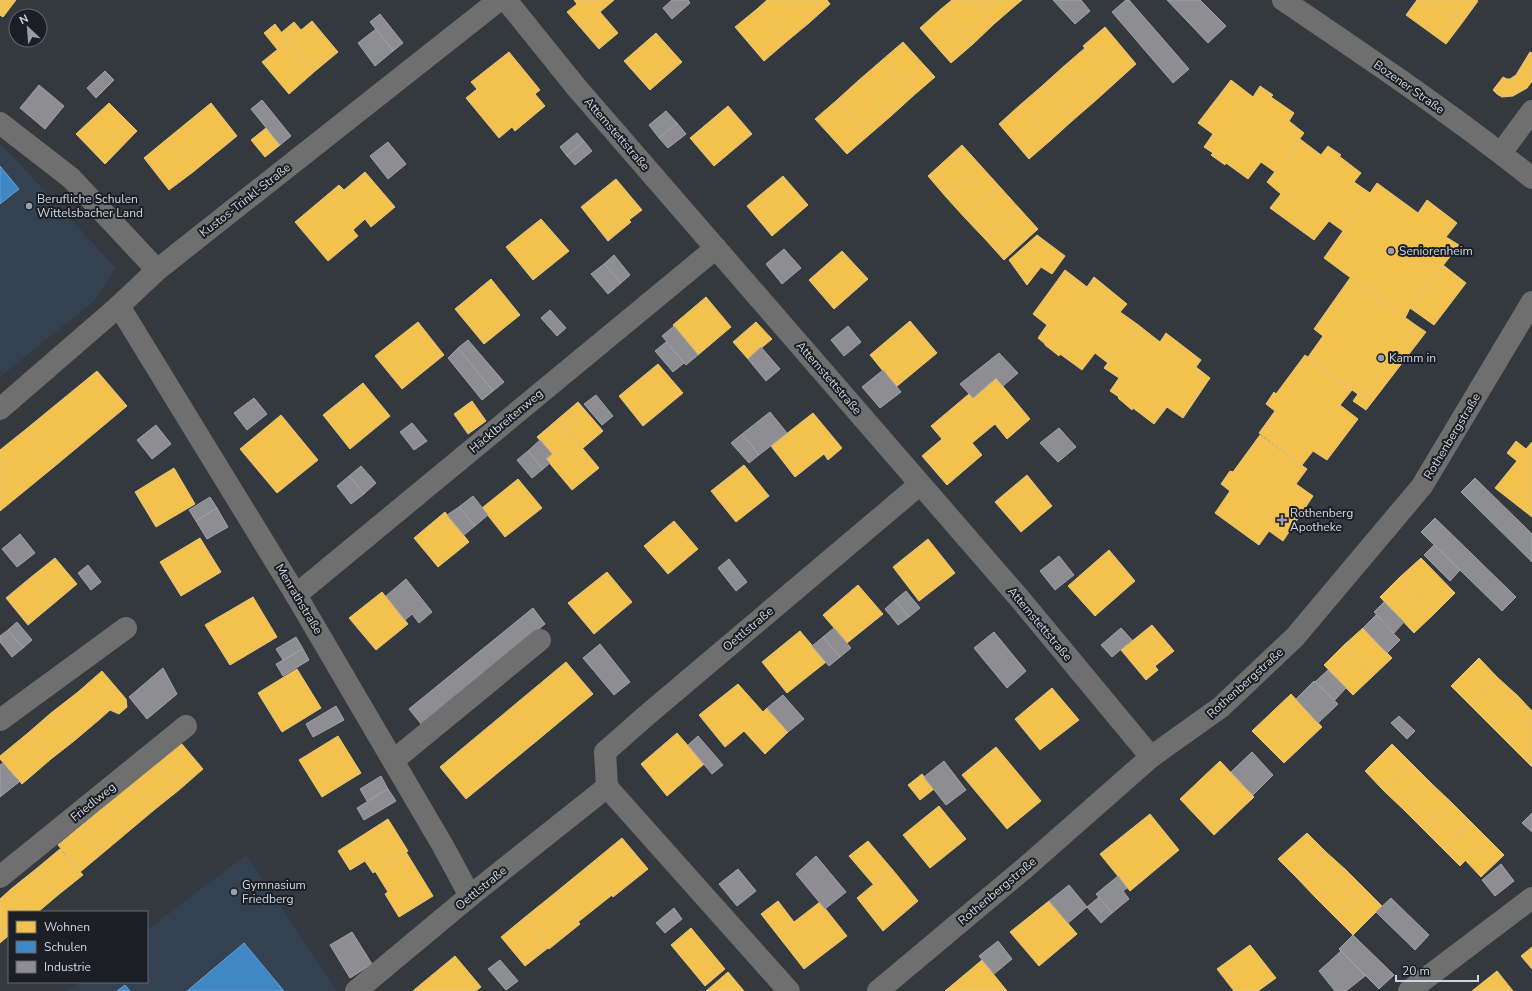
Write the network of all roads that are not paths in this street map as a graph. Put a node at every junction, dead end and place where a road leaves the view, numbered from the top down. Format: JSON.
{"nodes":[{"id":1,"x":499,"y":0,"type":"edge"},
{"id":2,"x":506,"y":0,"type":"edge"},
{"id":3,"x":1283,"y":0,"type":"edge"},
{"id":4,"x":1532,"y":111,"type":"edge"},
{"id":5,"x":0,"y":123,"type":"edge"},
{"id":6,"x":1501,"y":153,"type":"junction"},
{"id":7,"x":1532,"y":178,"type":"edge"},
{"id":8,"x":716,"y":248,"type":"junction"},
{"id":9,"x":157,"y":270,"type":"junction"},
{"id":10,"x":1532,"y":302,"type":"edge"},
{"id":11,"x":119,"y":306,"type":"junction"},
{"id":12,"x":0,"y":409,"type":"edge"},
{"id":13,"x":919,"y":485,"type":"junction"},
{"id":14,"x":296,"y":594,"type":"junction"},
{"id":15,"x":126,"y":628,"type":"dead end"},
{"id":16,"x":540,"y":640,"type":"dead end"},
{"id":17,"x":0,"y":720,"type":"edge"},
{"id":18,"x":186,"y":726,"type":"dead end"},
{"id":19,"x":1151,"y":757,"type":"junction"},
{"id":20,"x":394,"y":760,"type":"junction"},
{"id":21,"x":608,"y":787,"type":"junction"},
{"id":22,"x":0,"y":877,"type":"edge"},
{"id":23,"x":470,"y":896,"type":"junction"},
{"id":24,"x":1532,"y":898,"type":"edge"},
{"id":25,"x":880,"y":990,"type":"edge"},
{"id":26,"x":356,"y":991,"type":"edge"},
{"id":27,"x":789,"y":991,"type":"edge"},
{"id":28,"x":1409,"y":991,"type":"edge"}],
"edges":[{"from":1,"to":9,"type":"street","name":"Kustos-Trinkl-Straße"},
{"from":2,"to":8,"type":"street","name":"Attemstettstraße"},
{"from":3,"to":6,"type":"street","name":"Bozener Straße"},
{"from":4,"to":6,"type":"street"},
{"from":5,"to":9,"type":"street"},
{"from":6,"to":7,"type":"street","name":"Bozener Straße"},
{"from":8,"to":13,"type":"street","name":"Attemstettstraße"},
{"from":8,"to":14,"type":"street","name":"Häcklbreitenweg"},
{"from":9,"to":11,"type":"street","name":"Kustos-Trinkl-Straße"},
{"from":10,"to":19,"type":"street","name":"Rothenbergstraße"},
{"from":11,"to":12,"type":"street","name":"Kustos-Trinkl-Straße"},
{"from":11,"to":14,"type":"street","name":"Menrathstraße"},
{"from":13,"to":19,"type":"street","name":"Attemstettstraße"},
{"from":13,"to":21,"type":"street","name":"Oettlstraße"},
{"from":14,"to":20,"type":"street","name":"Menrathstraße"},
{"from":15,"to":17,"type":"street"},
{"from":16,"to":20,"type":"street"},
{"from":18,"to":22,"type":"street","name":"Friedlweg"},
{"from":19,"to":25,"type":"street","name":"Rothenbergstraße"},
{"from":20,"to":23,"type":"street","name":"Menrathstraße"},
{"from":21,"to":23,"type":"street","name":"Oettlstraße"},
{"from":21,"to":27,"type":"street"},
{"from":23,"to":26,"type":"street","name":"Oettlstraße"},
{"from":24,"to":28,"type":"street"}]}
